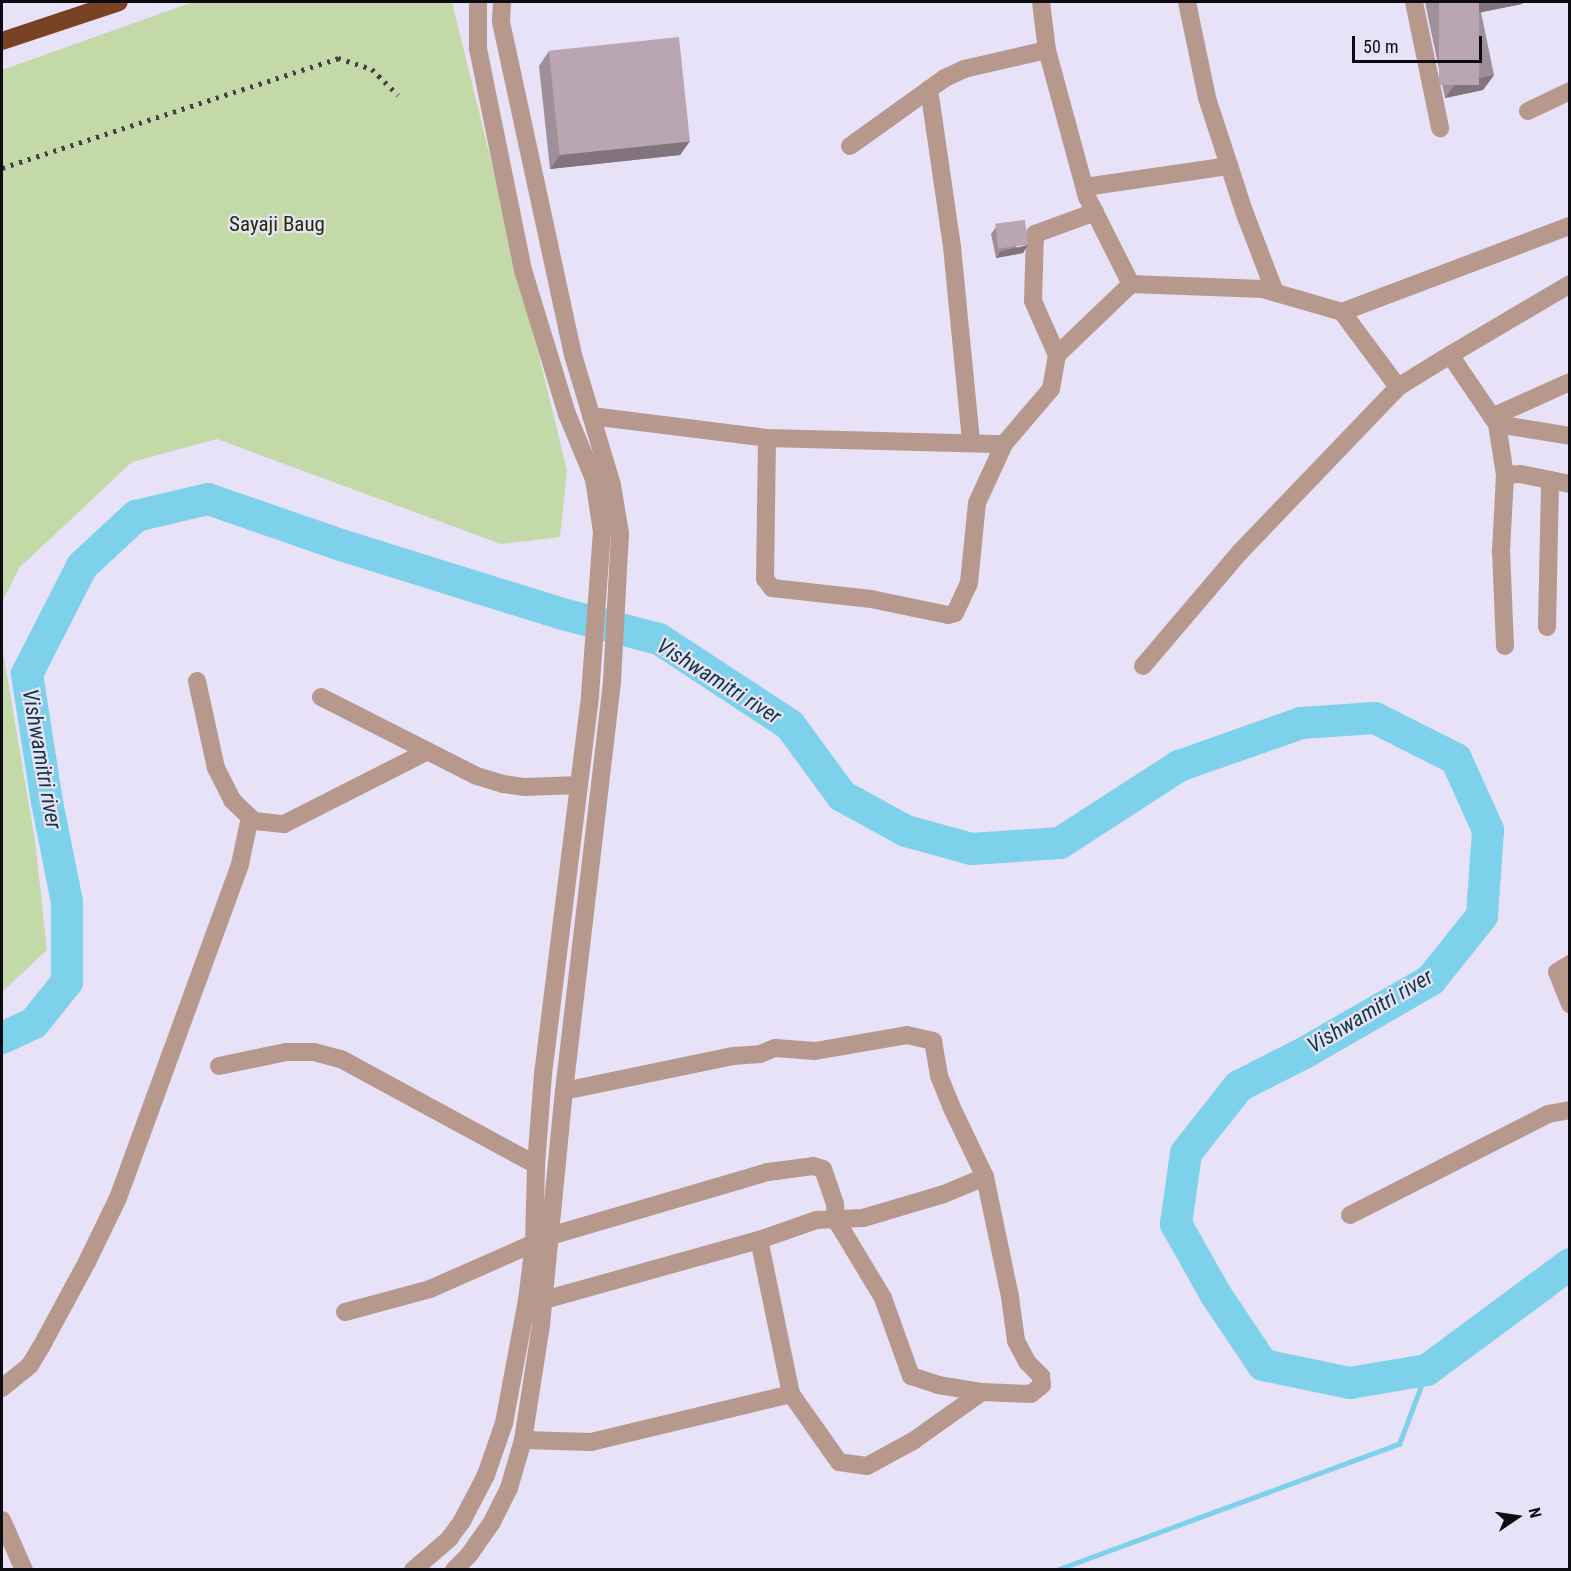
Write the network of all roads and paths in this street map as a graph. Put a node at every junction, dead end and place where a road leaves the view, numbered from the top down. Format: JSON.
{"nodes":[{"id":1,"x":119,"y":2,"type":"edge"},
{"id":2,"x":478,"y":2,"type":"edge"},
{"id":3,"x":502,"y":2,"type":"edge"},
{"id":4,"x":1041,"y":2,"type":"edge"},
{"id":5,"x":1187,"y":2,"type":"edge"},
{"id":6,"x":1414,"y":2,"type":"edge"},
{"id":7,"x":2,"y":41,"type":"edge"},
{"id":8,"x":1047,"y":50,"type":"junction"},
{"id":9,"x":929,"y":89,"type":"junction"},
{"id":10,"x":1569,"y":91,"type":"edge"},
{"id":11,"x":1528,"y":111,"type":"dead end"},
{"id":12,"x":1440,"y":128,"type":"dead end"},
{"id":13,"x":850,"y":146,"type":"dead end"},
{"id":14,"x":1229,"y":166,"type":"junction"},
{"id":15,"x":1084,"y":187,"type":"junction"},
{"id":16,"x":1095,"y":212,"type":"junction"},
{"id":17,"x":1569,"y":226,"type":"edge"},
{"id":18,"x":1131,"y":284,"type":"junction"},
{"id":19,"x":1569,"y":284,"type":"edge"},
{"id":20,"x":1275,"y":292,"type":"junction"},
{"id":21,"x":1342,"y":312,"type":"junction"},
{"id":22,"x":1057,"y":355,"type":"junction"},
{"id":23,"x":1450,"y":356,"type":"junction"},
{"id":24,"x":1569,"y":382,"type":"edge"},
{"id":25,"x":1398,"y":387,"type":"junction"},
{"id":26,"x":591,"y":416,"type":"junction"},
{"id":27,"x":1495,"y":421,"type":"junction"},
{"id":28,"x":1569,"y":436,"type":"edge"},
{"id":29,"x":767,"y":438,"type":"junction"},
{"id":30,"x":971,"y":442,"type":"junction"},
{"id":31,"x":1004,"y":444,"type":"junction"},
{"id":32,"x":1505,"y":475,"type":"junction"},
{"id":33,"x":1550,"y":480,"type":"junction"},
{"id":34,"x":1569,"y":484,"type":"edge"},
{"id":35,"x":611,"y":532,"type":"junction"},
{"id":36,"x":1547,"y":627,"type":"dead end"},
{"id":37,"x":1505,"y":646,"type":"dead end"},
{"id":38,"x":1143,"y":666,"type":"dead end"},
{"id":39,"x":197,"y":681,"type":"dead end"},
{"id":40,"x":321,"y":697,"type":"dead end"},
{"id":41,"x":428,"y":751,"type":"junction"},
{"id":42,"x":579,"y":785,"type":"junction"},
{"id":43,"x":250,"y":817,"type":"junction"},
{"id":44,"x":1569,"y":964,"type":"edge"},
{"id":45,"x":1569,"y":1004,"type":"edge"},
{"id":46,"x":219,"y":1066,"type":"dead end"},
{"id":47,"x":564,"y":1091,"type":"junction"},
{"id":48,"x":1569,"y":1110,"type":"edge"},
{"id":49,"x":536,"y":1165,"type":"junction"},
{"id":50,"x":985,"y":1177,"type":"junction"},
{"id":51,"x":1350,"y":1215,"type":"dead end"},
{"id":52,"x":836,"y":1220,"type":"junction"},
{"id":53,"x":550,"y":1236,"type":"junction"},
{"id":54,"x":759,"y":1240,"type":"junction"},
{"id":55,"x":534,"y":1244,"type":"junction"},
{"id":56,"x":544,"y":1300,"type":"junction"},
{"id":57,"x":345,"y":1312,"type":"dead end"},
{"id":58,"x":2,"y":1388,"type":"edge"},
{"id":59,"x":982,"y":1392,"type":"junction"},
{"id":60,"x":791,"y":1394,"type":"junction"},
{"id":61,"x":523,"y":1440,"type":"junction"},
{"id":62,"x":2,"y":1520,"type":"edge"},
{"id":63,"x":24,"y":1569,"type":"edge"},
{"id":64,"x":413,"y":1569,"type":"edge"},
{"id":65,"x":454,"y":1569,"type":"edge"}],
"edges":[{"from":1,"to":7,"type":"highway"},
{"from":2,"to":35,"type":"street"},
{"from":3,"to":26,"type":"street"},
{"from":4,"to":8,"type":"street"},
{"from":5,"to":14,"type":"street"},
{"from":6,"to":12,"type":"street"},
{"from":8,"to":9,"type":"street"},
{"from":8,"to":15,"type":"street"},
{"from":9,"to":13,"type":"street"},
{"from":9,"to":30,"type":"street"},
{"from":10,"to":11,"type":"street"},
{"from":14,"to":15,"type":"street"},
{"from":14,"to":20,"type":"street"},
{"from":15,"to":16,"type":"street"},
{"from":16,"to":18,"type":"street"},
{"from":16,"to":22,"type":"street"},
{"from":17,"to":21,"type":"street"},
{"from":18,"to":20,"type":"street"},
{"from":18,"to":22,"type":"street"},
{"from":19,"to":23,"type":"street"},
{"from":20,"to":21,"type":"street"},
{"from":21,"to":25,"type":"street"},
{"from":22,"to":31,"type":"street"},
{"from":23,"to":25,"type":"street"},
{"from":23,"to":27,"type":"street"},
{"from":24,"to":27,"type":"street"},
{"from":25,"to":38,"type":"street"},
{"from":26,"to":29,"type":"street"},
{"from":26,"to":35,"type":"street"},
{"from":27,"to":28,"type":"street"},
{"from":27,"to":32,"type":"street"},
{"from":29,"to":30,"type":"street"},
{"from":29,"to":31,"type":"street"},
{"from":30,"to":31,"type":"street"},
{"from":32,"to":33,"type":"street"},
{"from":32,"to":37,"type":"street"},
{"from":33,"to":34,"type":"street"},
{"from":33,"to":36,"type":"street"},
{"from":35,"to":42,"type":"street"},
{"from":35,"to":47,"type":"street"},
{"from":39,"to":43,"type":"street"},
{"from":40,"to":41,"type":"street"},
{"from":41,"to":42,"type":"street"},
{"from":41,"to":43,"type":"street"},
{"from":42,"to":49,"type":"street"},
{"from":43,"to":58,"type":"street"},
{"from":44,"to":45,"type":"street"},
{"from":46,"to":49,"type":"street"},
{"from":47,"to":50,"type":"street"},
{"from":47,"to":53,"type":"street"},
{"from":48,"to":51,"type":"street"},
{"from":49,"to":55,"type":"street"},
{"from":50,"to":52,"type":"street"},
{"from":50,"to":59,"type":"street"},
{"from":52,"to":53,"type":"street"},
{"from":52,"to":54,"type":"street"},
{"from":52,"to":59,"type":"street"},
{"from":53,"to":55,"type":"street"},
{"from":53,"to":56,"type":"street"},
{"from":54,"to":56,"type":"street"},
{"from":54,"to":60,"type":"street"},
{"from":55,"to":57,"type":"street"},
{"from":55,"to":64,"type":"street"},
{"from":56,"to":61,"type":"street"},
{"from":59,"to":60,"type":"street"},
{"from":60,"to":61,"type":"street"},
{"from":61,"to":65,"type":"street"},
{"from":62,"to":63,"type":"street"}]}
